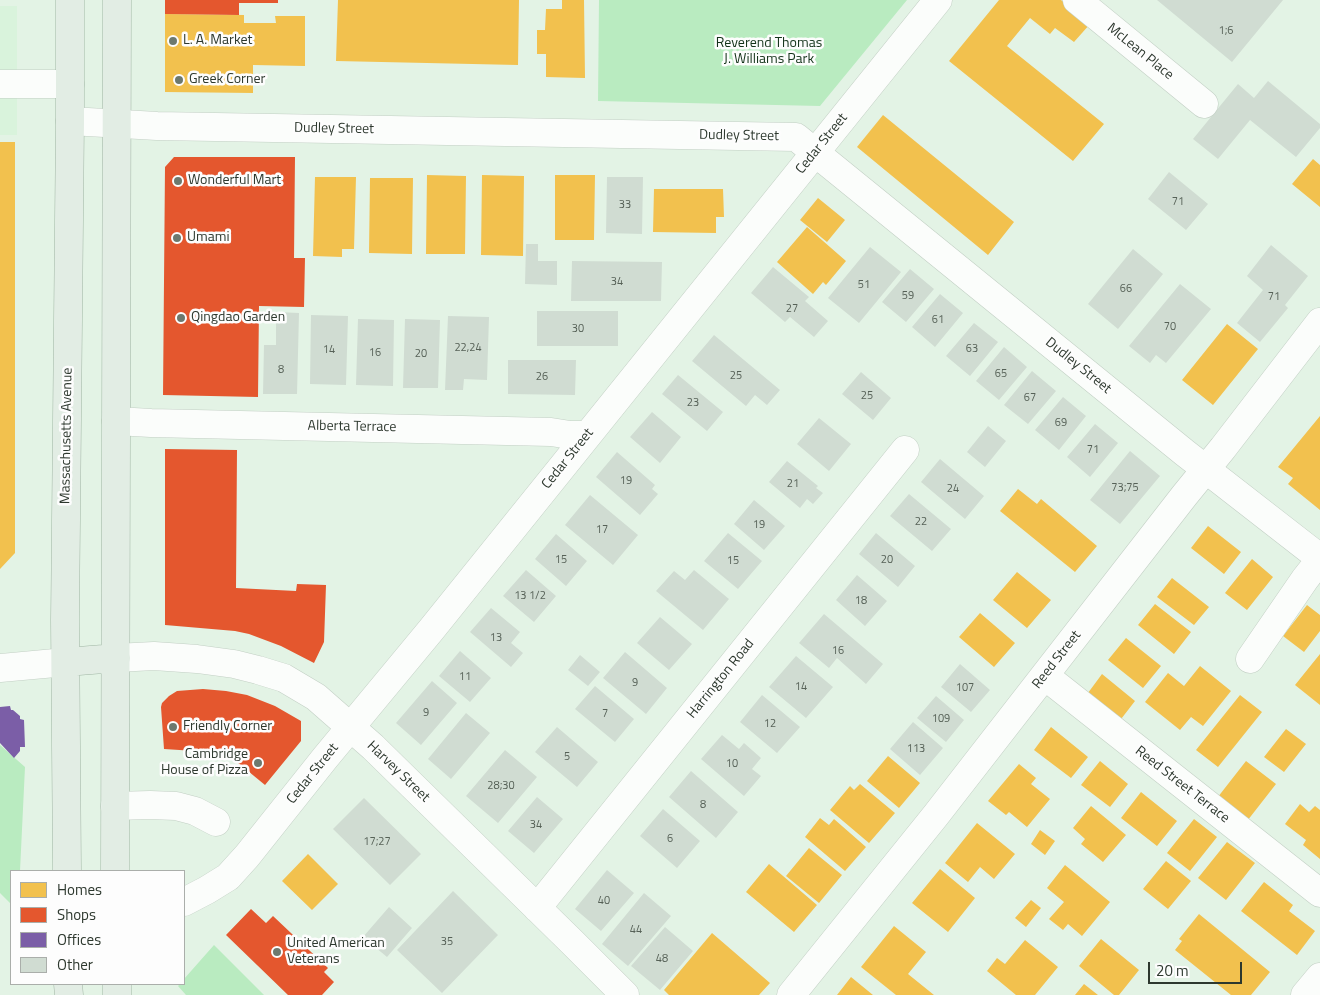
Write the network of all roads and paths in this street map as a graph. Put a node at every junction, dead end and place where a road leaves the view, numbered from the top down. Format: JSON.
{"nodes":[{"id":1,"x":70,"y":0,"type":"edge"},
{"id":2,"x":117,"y":0,"type":"edge"},
{"id":3,"x":938,"y":0,"type":"edge"},
{"id":4,"x":1077,"y":0,"type":"edge"},
{"id":5,"x":0,"y":84,"type":"edge"},
{"id":6,"x":70,"y":84,"type":"junction"},
{"id":7,"x":1204,"y":104,"type":"dead end"},
{"id":8,"x":70,"y":121,"type":"junction"},
{"id":9,"x":117,"y":124,"type":"junction"},
{"id":10,"x":815,"y":153,"type":"junction"},
{"id":11,"x":1320,"y":322,"type":"edge"},
{"id":12,"x":116,"y":421,"type":"junction"},
{"id":13,"x":588,"y":435,"type":"junction"},
{"id":14,"x":905,"y":450,"type":"dead end"},
{"id":15,"x":1206,"y":469,"type":"junction"},
{"id":16,"x":1320,"y":559,"type":"edge"},
{"id":17,"x":116,"y":658,"type":"junction"},
{"id":18,"x":1250,"y":659,"type":"dead end"},
{"id":19,"x":66,"y":662,"type":"junction"},
{"id":20,"x":0,"y":668,"type":"edge"},
{"id":21,"x":1045,"y":676,"type":"junction"},
{"id":22,"x":351,"y":727,"type":"junction"},
{"id":23,"x":115,"y":806,"type":"junction"},
{"id":24,"x":216,"y":822,"type":"dead end"},
{"id":25,"x":67,"y":870,"type":"edge"},
{"id":26,"x":116,"y":870,"type":"edge"},
{"id":27,"x":1320,"y":893,"type":"edge"},
{"id":28,"x":185,"y":901,"type":"edge"},
{"id":29,"x":537,"y":908,"type":"junction"},
{"id":30,"x":1320,"y":976,"type":"edge"},
{"id":31,"x":625,"y":995,"type":"edge"},
{"id":32,"x":791,"y":995,"type":"edge"},
{"id":33,"x":1305,"y":995,"type":"edge"}],
"edges":[{"from":1,"to":6,"type":"main road","name":"Massachusetts Avenue"},
{"from":2,"to":9,"type":"main road"},
{"from":3,"to":10,"type":"street","name":"Cedar Street"},
{"from":4,"to":7,"type":"street","name":"McLean Place"},
{"from":5,"to":6,"type":"street"},
{"from":6,"to":8,"type":"main road","name":"Massachusetts Avenue"},
{"from":8,"to":9,"type":"street","name":"Dudley Street"},
{"from":8,"to":19,"type":"main road","name":"Massachusetts Avenue"},
{"from":9,"to":10,"type":"street","name":"Dudley Street"},
{"from":9,"to":12,"type":"main road"},
{"from":10,"to":13,"type":"street","name":"Cedar Street"},
{"from":10,"to":15,"type":"street","name":"Dudley Street"},
{"from":11,"to":15,"type":"street","name":"Reed Street"},
{"from":12,"to":13,"type":"street","name":"Alberta Terrace"},
{"from":12,"to":17,"type":"main road"},
{"from":13,"to":22,"type":"street","name":"Cedar Street"},
{"from":14,"to":29,"type":"street","name":"Harrington Road"},
{"from":15,"to":16,"type":"street","name":"Dudley Street"},
{"from":15,"to":21,"type":"street","name":"Reed Street"},
{"from":16,"to":18,"type":"street"},
{"from":17,"to":19,"type":"main road"},
{"from":17,"to":22,"type":"street","name":"Harvey Street"},
{"from":17,"to":23,"type":"main road"},
{"from":19,"to":20,"type":"street"},
{"from":19,"to":25,"type":"main road","name":"Massachusetts Avenue"},
{"from":21,"to":27,"type":"street","name":"Reed Street Terrace"},
{"from":21,"to":32,"type":"street","name":"Reed Street"},
{"from":22,"to":28,"type":"street","name":"Cedar Street"},
{"from":22,"to":29,"type":"street","name":"Harvey Street"},
{"from":23,"to":24,"type":"street"},
{"from":23,"to":26,"type":"main road"},
{"from":29,"to":31,"type":"street","name":"Harvey Street"},
{"from":30,"to":33,"type":"street"}]}
